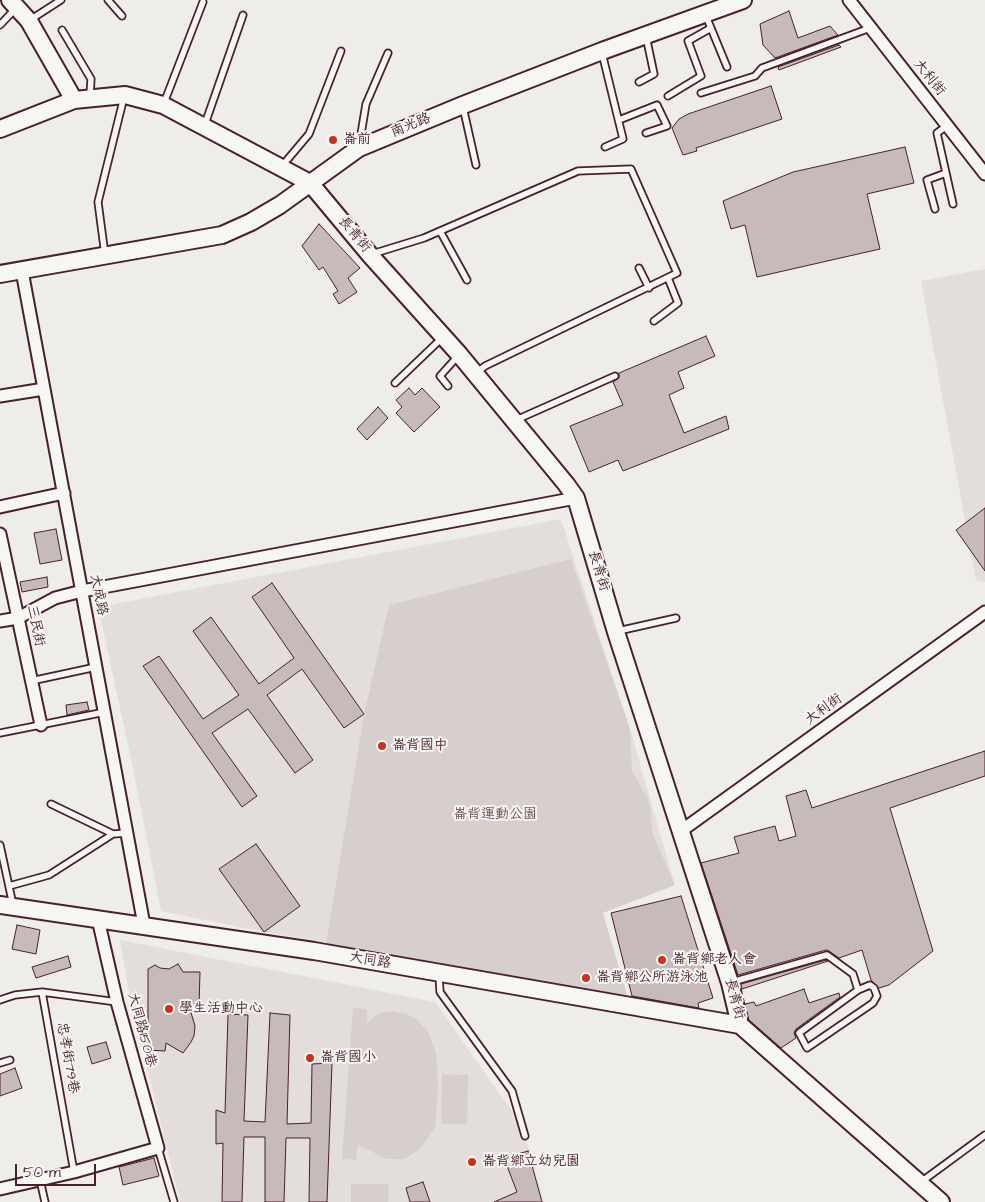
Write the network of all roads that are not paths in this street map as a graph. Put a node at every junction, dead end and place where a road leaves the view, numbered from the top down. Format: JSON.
{"nodes":[{"id":1,"x":61,"y":0,"type":"edge"},
{"id":2,"x":108,"y":0,"type":"edge"},
{"id":3,"x":743,"y":0,"type":"edge"},
{"id":4,"x":849,"y":0,"type":"edge"},
{"id":5,"x":203,"y":2,"type":"dead end"},
{"id":6,"x":13,"y":4,"type":"edge"},
{"id":7,"x":243,"y":15,"type":"dead end"},
{"id":8,"x":122,"y":16,"type":"dead end"},
{"id":9,"x":29,"y":21,"type":"junction"},
{"id":10,"x":708,"y":21,"type":"junction"},
{"id":11,"x":0,"y":25,"type":"edge"},
{"id":12,"x":870,"y":28,"type":"junction"},
{"id":13,"x":62,"y":30,"type":"dead end"},
{"id":14,"x":646,"y":36,"type":"junction"},
{"id":15,"x":341,"y":51,"type":"dead end"},
{"id":16,"x":602,"y":51,"type":"junction"},
{"id":17,"x":388,"y":53,"type":"dead end"},
{"id":18,"x":727,"y":67,"type":"dead end"},
{"id":19,"x":639,"y":82,"type":"dead end"},
{"id":20,"x":702,"y":92,"type":"dead end"},
{"id":21,"x":125,"y":95,"type":"junction"},
{"id":22,"x":668,"y":96,"type":"dead end"},
{"id":23,"x":82,"y":99,"type":"junction"},
{"id":24,"x":163,"y":105,"type":"junction"},
{"id":25,"x":463,"y":105,"type":"junction"},
{"id":26,"x":619,"y":120,"type":"junction"},
{"id":27,"x":948,"y":125,"type":"junction"},
{"id":28,"x":204,"y":126,"type":"junction"},
{"id":29,"x":0,"y":129,"type":"edge"},
{"id":30,"x":646,"y":133,"type":"dead end"},
{"id":31,"x":604,"y":147,"type":"dead end"},
{"id":32,"x":359,"y":148,"type":"junction"},
{"id":33,"x":476,"y":165,"type":"dead end"},
{"id":34,"x":281,"y":167,"type":"junction"},
{"id":35,"x":946,"y":173,"type":"junction"},
{"id":36,"x":985,"y":174,"type":"edge"},
{"id":37,"x":310,"y":184,"type":"junction"},
{"id":38,"x":954,"y":204,"type":"dead end"},
{"id":39,"x":935,"y":209,"type":"dead end"},
{"id":40,"x":440,"y":231,"type":"junction"},
{"id":41,"x":370,"y":254,"type":"junction"},
{"id":42,"x":105,"y":255,"type":"junction"},
{"id":43,"x":639,"y":268,"type":"dead end"},
{"id":44,"x":22,"y":271,"type":"junction"},
{"id":45,"x":0,"y":274,"type":"edge"},
{"id":46,"x":668,"y":278,"type":"junction"},
{"id":47,"x":467,"y":280,"type":"dead end"},
{"id":48,"x":649,"y":288,"type":"junction"},
{"id":49,"x":654,"y":321,"type":"dead end"},
{"id":50,"x":443,"y":336,"type":"junction"},
{"id":51,"x":459,"y":354,"type":"junction"},
{"id":52,"x":475,"y":374,"type":"junction"},
{"id":53,"x":615,"y":376,"type":"dead end"},
{"id":54,"x":395,"y":384,"type":"dead end"},
{"id":55,"x":448,"y":386,"type":"dead end"},
{"id":56,"x":44,"y":389,"type":"junction"},
{"id":57,"x":0,"y":396,"type":"edge"},
{"id":58,"x":514,"y":421,"type":"junction"},
{"id":59,"x":64,"y":493,"type":"junction"},
{"id":60,"x":576,"y":498,"type":"junction"},
{"id":61,"x":0,"y":506,"type":"edge"},
{"id":62,"x":0,"y":534,"type":"edge"},
{"id":63,"x":82,"y":591,"type":"junction"},
{"id":64,"x":985,"y":612,"type":"edge"},
{"id":65,"x":18,"y":618,"type":"junction"},
{"id":66,"x":676,"y":618,"type":"dead end"},
{"id":67,"x":0,"y":621,"type":"edge"},
{"id":68,"x":616,"y":632,"type":"junction"},
{"id":69,"x":96,"y":667,"type":"junction"},
{"id":70,"x":31,"y":681,"type":"junction"},
{"id":71,"x":105,"y":712,"type":"junction"},
{"id":72,"x":41,"y":725,"type":"junction"},
{"id":73,"x":0,"y":733,"type":"edge"},
{"id":74,"x":51,"y":804,"type":"dead end"},
{"id":75,"x":681,"y":831,"type":"junction"},
{"id":76,"x":127,"y":833,"type":"junction"},
{"id":77,"x":112,"y":834,"type":"junction"},
{"id":78,"x":0,"y":845,"type":"edge"},
{"id":79,"x":8,"y":886,"type":"junction"},
{"id":80,"x":7,"y":906,"type":"edge"},
{"id":81,"x":98,"y":919,"type":"junction"},
{"id":82,"x":144,"y":925,"type":"junction"},
{"id":83,"x":438,"y":972,"type":"junction"},
{"id":84,"x":730,"y":983,"type":"junction"},
{"id":85,"x":858,"y":990,"type":"junction"},
{"id":86,"x":42,"y":992,"type":"junction"},
{"id":87,"x":0,"y":1000,"type":"edge"},
{"id":88,"x":117,"y":1002,"type":"junction"},
{"id":89,"x":740,"y":1025,"type":"junction"},
{"id":90,"x":10,"y":1060,"type":"dead end"},
{"id":91,"x":0,"y":1063,"type":"edge"},
{"id":92,"x":985,"y":1135,"type":"edge"},
{"id":93,"x":525,"y":1136,"type":"dead end"},
{"id":94,"x":158,"y":1148,"type":"junction"},
{"id":95,"x":74,"y":1172,"type":"junction"},
{"id":96,"x":40,"y":1180,"type":"junction"},
{"id":97,"x":920,"y":1183,"type":"junction"},
{"id":98,"x":0,"y":1189,"type":"edge"},
{"id":99,"x":45,"y":1202,"type":"edge"},
{"id":100,"x":174,"y":1202,"type":"edge"},
{"id":101,"x":941,"y":1202,"type":"edge"}],
"edges":[{"from":1,"to":9,"type":"lane"},
{"from":2,"to":8,"type":"lane"},
{"from":3,"to":10,"type":"street","name":"南光路"},
{"from":4,"to":12,"type":"street","name":"大利街"},
{"from":5,"to":24,"type":"lane"},
{"from":6,"to":9,"type":"street"},
{"from":6,"to":11,"type":"lane"},
{"from":7,"to":28,"type":"lane"},
{"from":9,"to":23,"type":"street"},
{"from":10,"to":14,"type":"street","name":"南光路"},
{"from":10,"to":18,"type":"lane"},
{"from":10,"to":22,"type":"lane"},
{"from":12,"to":20,"type":"lane"},
{"from":12,"to":27,"type":"street","name":"大利街"},
{"from":13,"to":23,"type":"lane"},
{"from":14,"to":16,"type":"street","name":"南光路"},
{"from":14,"to":19,"type":"lane"},
{"from":15,"to":34,"type":"lane"},
{"from":16,"to":25,"type":"street","name":"南光路"},
{"from":16,"to":26,"type":"lane"},
{"from":17,"to":32,"type":"lane"},
{"from":21,"to":23,"type":"street","name":"長青街"},
{"from":21,"to":24,"type":"street","name":"長青街"},
{"from":21,"to":42,"type":"lane"},
{"from":23,"to":29,"type":"street","name":"長青街"},
{"from":24,"to":28,"type":"street","name":"長青街"},
{"from":25,"to":32,"type":"street","name":"南光路"},
{"from":25,"to":33,"type":"lane"},
{"from":26,"to":30,"type":"lane"},
{"from":26,"to":31,"type":"lane"},
{"from":27,"to":35,"type":"lane"},
{"from":27,"to":36,"type":"street","name":"大利街"},
{"from":28,"to":34,"type":"street","name":"長青街"},
{"from":32,"to":37,"type":"street","name":"南光路"},
{"from":34,"to":37,"type":"street","name":"長青街"},
{"from":35,"to":38,"type":"lane"},
{"from":35,"to":39,"type":"lane"},
{"from":37,"to":41,"type":"street","name":"長青街"},
{"from":37,"to":42,"type":"street","name":"南光路"},
{"from":40,"to":41,"type":"lane"},
{"from":40,"to":46,"type":"lane"},
{"from":40,"to":47,"type":"lane"},
{"from":41,"to":50,"type":"street","name":"長青街"},
{"from":42,"to":44,"type":"street","name":"南光路"},
{"from":43,"to":48,"type":"lane"},
{"from":44,"to":45,"type":"street","name":"南光路"},
{"from":44,"to":56,"type":"street","name":"大成路"},
{"from":46,"to":48,"type":"lane"},
{"from":46,"to":49,"type":"lane"},
{"from":48,"to":52,"type":"lane"},
{"from":50,"to":51,"type":"street","name":"長青街"},
{"from":50,"to":54,"type":"lane"},
{"from":51,"to":52,"type":"street","name":"長青街"},
{"from":51,"to":55,"type":"lane"},
{"from":52,"to":58,"type":"street","name":"長青街"},
{"from":53,"to":58,"type":"lane"},
{"from":56,"to":57,"type":"street"},
{"from":56,"to":59,"type":"street","name":"大成路"},
{"from":58,"to":60,"type":"street","name":"長青街"},
{"from":59,"to":61,"type":"street"},
{"from":59,"to":63,"type":"street","name":"大成路"},
{"from":60,"to":63,"type":"street"},
{"from":60,"to":68,"type":"street","name":"長青街"},
{"from":62,"to":65,"type":"street","name":"三民街"},
{"from":63,"to":65,"type":"street"},
{"from":63,"to":69,"type":"street","name":"大成路"},
{"from":64,"to":75,"type":"street","name":"大利街"},
{"from":65,"to":67,"type":"street"},
{"from":65,"to":70,"type":"street","name":"三民街"},
{"from":66,"to":68,"type":"lane"},
{"from":68,"to":75,"type":"street","name":"長青街"},
{"from":69,"to":70,"type":"lane"},
{"from":69,"to":71,"type":"street","name":"大成路"},
{"from":70,"to":72,"type":"street","name":"三民街"},
{"from":71,"to":72,"type":"lane"},
{"from":71,"to":76,"type":"street","name":"大成路"},
{"from":72,"to":73,"type":"lane"},
{"from":74,"to":77,"type":"lane"},
{"from":75,"to":84,"type":"street","name":"長青街"},
{"from":76,"to":77,"type":"lane"},
{"from":76,"to":82,"type":"street","name":"大成路"},
{"from":77,"to":79,"type":"lane"},
{"from":78,"to":79,"type":"lane"},
{"from":79,"to":80,"type":"lane"},
{"from":80,"to":81,"type":"street","name":"大同路"},
{"from":81,"to":82,"type":"street","name":"大同路"},
{"from":81,"to":88,"type":"street","name":"大同路150巷"},
{"from":82,"to":83,"type":"street","name":"大同路"},
{"from":83,"to":89,"type":"street","name":"大同路"},
{"from":83,"to":93,"type":"lane"},
{"from":84,"to":85,"type":"lane"},
{"from":84,"to":89,"type":"street","name":"長青街"},
{"from":85,"to":85,"type":"lane"},
{"from":86,"to":87,"type":"lane"},
{"from":86,"to":88,"type":"lane"},
{"from":86,"to":95,"type":"lane","name":"忠孝街79巷"},
{"from":88,"to":94,"type":"street","name":"大同路150巷"},
{"from":89,"to":97,"type":"street","name":"長青街"},
{"from":90,"to":91,"type":"lane"},
{"from":92,"to":97,"type":"lane"},
{"from":94,"to":95,"type":"street"},
{"from":94,"to":100,"type":"lane"},
{"from":95,"to":96,"type":"street"},
{"from":96,"to":98,"type":"street"},
{"from":96,"to":99,"type":"lane"},
{"from":97,"to":101,"type":"street","name":"長青街"}]}
